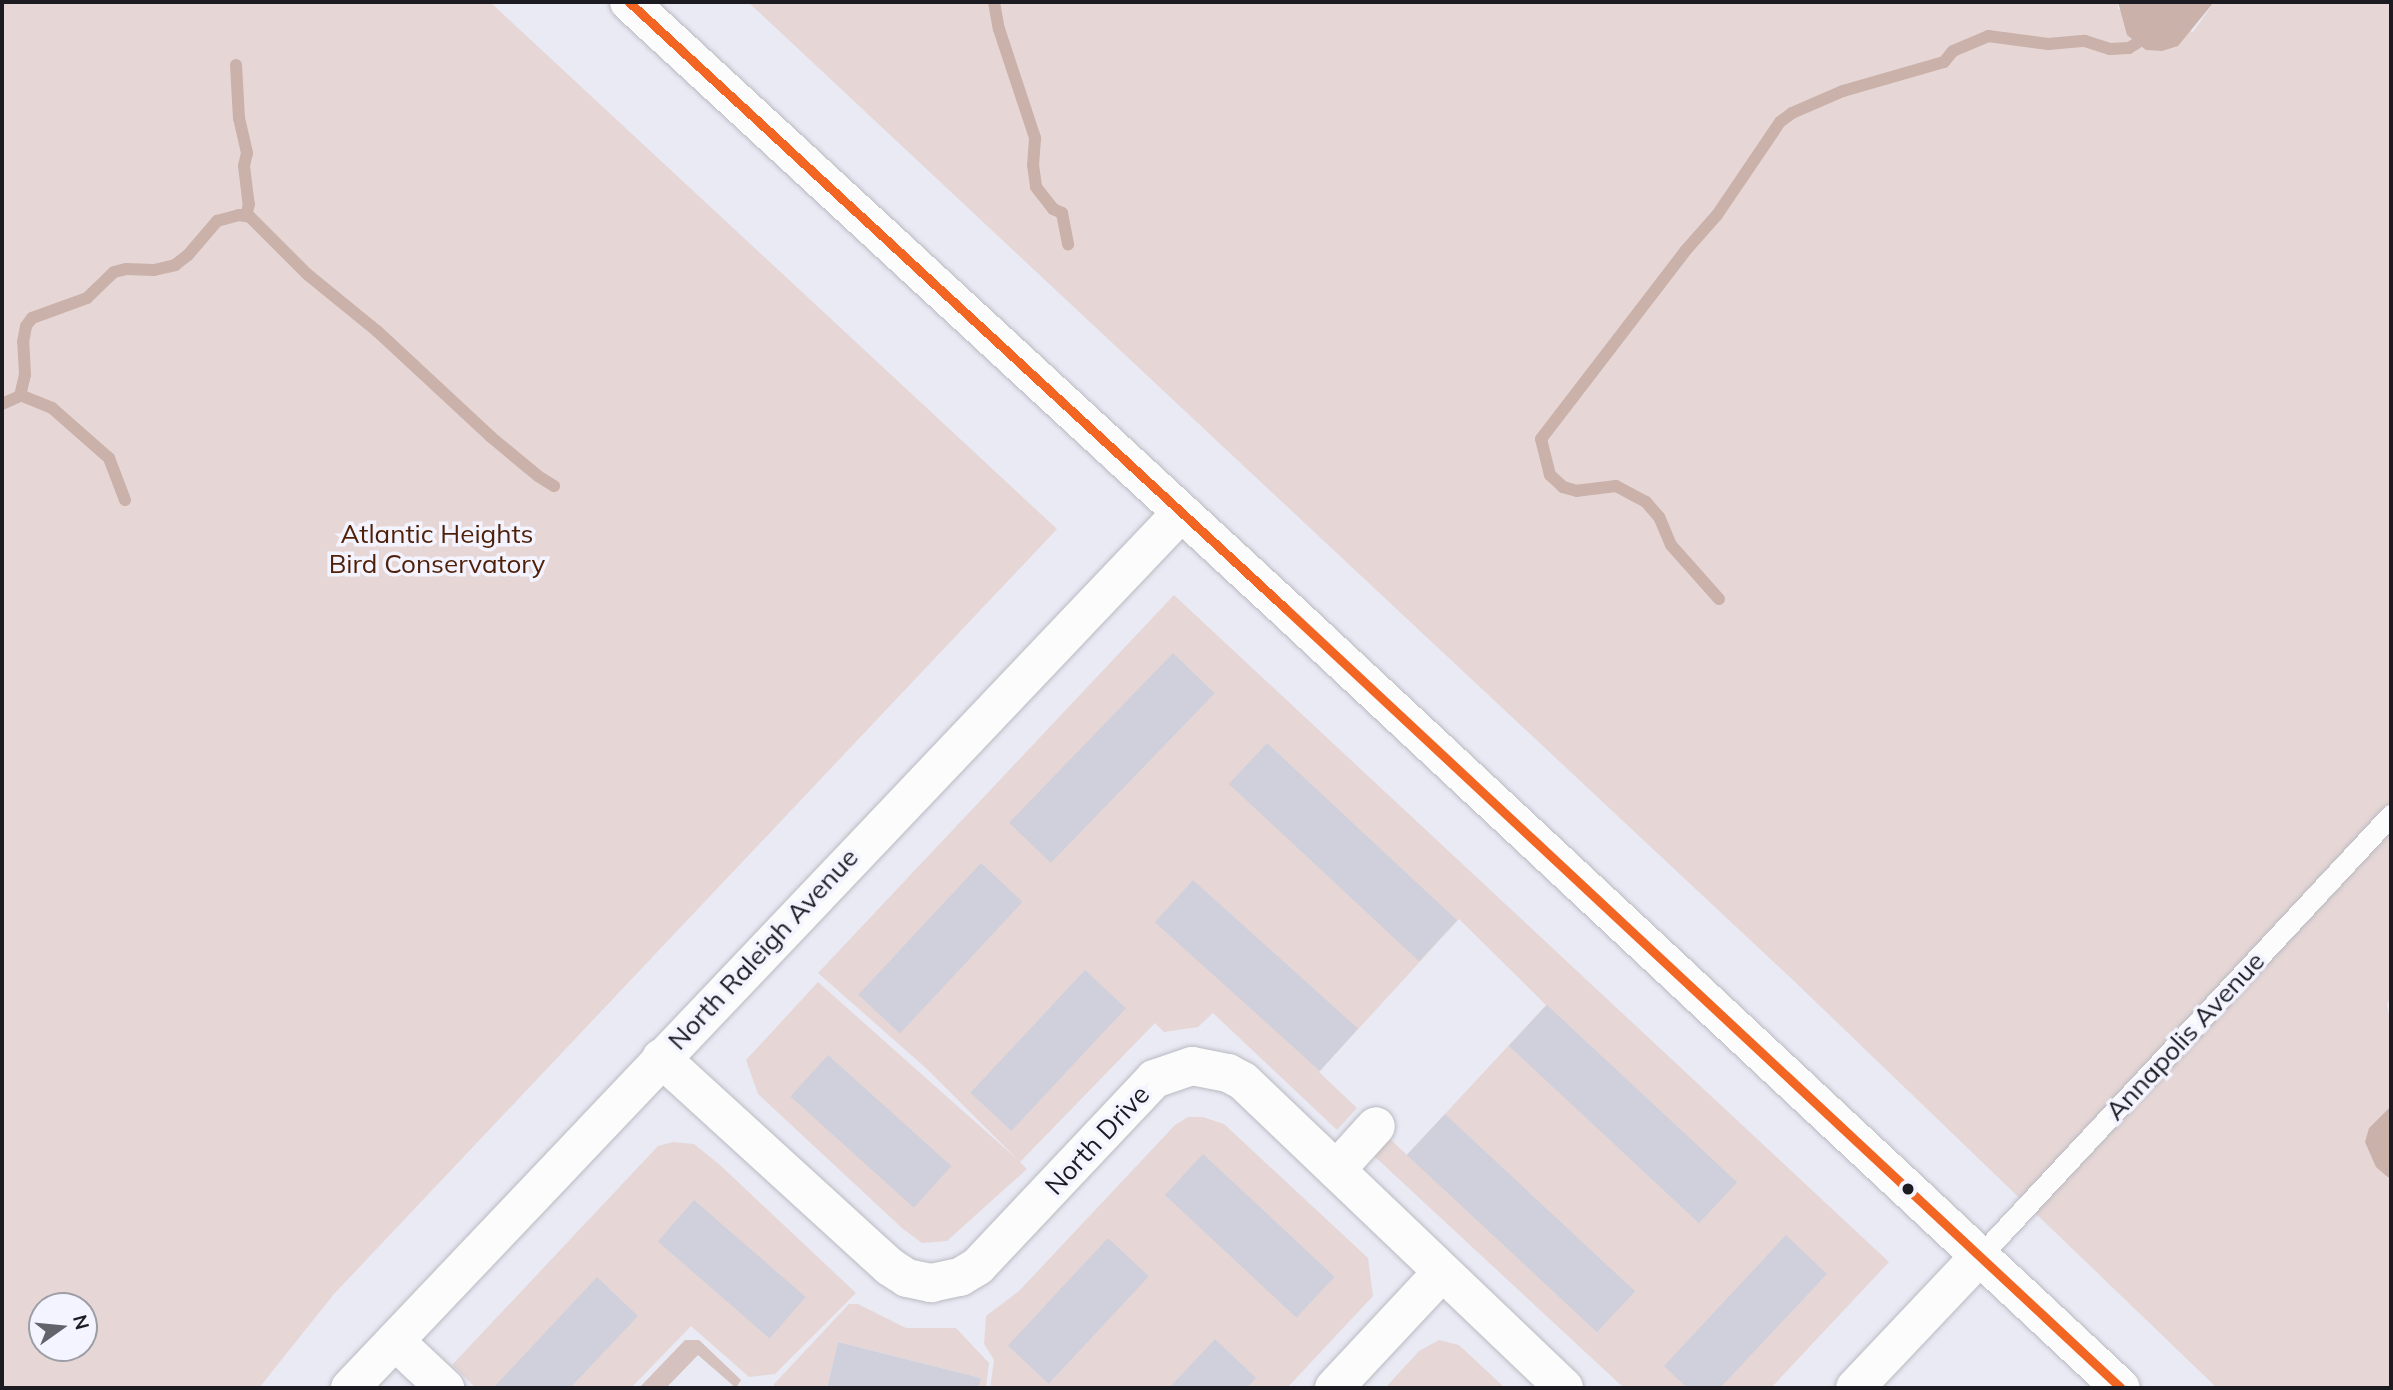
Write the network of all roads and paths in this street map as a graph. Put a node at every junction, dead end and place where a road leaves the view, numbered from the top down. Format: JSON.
{"nodes":[{"id":1,"x":629,"y":2,"type":"edge"},
{"id":2,"x":1180,"y":514,"type":"junction"},
{"id":3,"x":2391,"y":815,"type":"edge"},
{"id":4,"x":661,"y":1058,"type":"junction"},
{"id":5,"x":1367,"y":1117,"type":"dead end"},
{"id":6,"x":1327,"y":1161,"type":"junction"},
{"id":7,"x":1978,"y":1258,"type":"junction"},
{"id":8,"x":1442,"y":1272,"type":"junction"},
{"id":9,"x":395,"y":1340,"type":"junction"},
{"id":10,"x":350,"y":1388,"type":"edge"},
{"id":11,"x":445,"y":1388,"type":"edge"},
{"id":12,"x":1334,"y":1388,"type":"edge"},
{"id":13,"x":1564,"y":1388,"type":"edge"},
{"id":14,"x":1855,"y":1388,"type":"edge"},
{"id":15,"x":2121,"y":1388,"type":"edge"}],
"edges":[{"from":1,"to":2,"type":"street"},
{"from":2,"to":4,"type":"street","name":"North Raleigh Avenue"},
{"from":2,"to":7,"type":"street"},
{"from":3,"to":7,"type":"lane","name":"Annapolis Avenue"},
{"from":4,"to":6,"type":"street","name":"North Drive"},
{"from":4,"to":9,"type":"street","name":"North Raleigh Avenue"},
{"from":5,"to":6,"type":"street"},
{"from":6,"to":8,"type":"street","name":"North Drive"},
{"from":7,"to":14,"type":"street"},
{"from":7,"to":15,"type":"street"},
{"from":8,"to":12,"type":"street"},
{"from":8,"to":13,"type":"street","name":"North Drive"},
{"from":9,"to":10,"type":"street","name":"North Raleigh Avenue"},
{"from":9,"to":11,"type":"street"}]}
